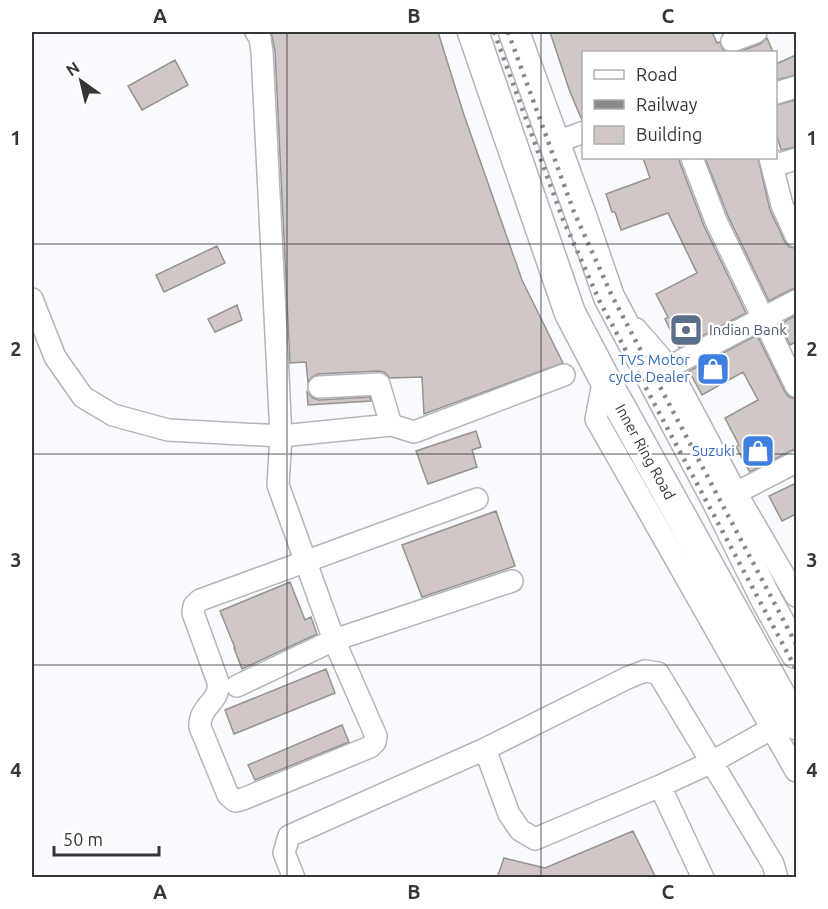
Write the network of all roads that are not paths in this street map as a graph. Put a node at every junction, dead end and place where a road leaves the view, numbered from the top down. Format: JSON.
{"nodes":[{"id":1,"x":255,"y":32,"type":"edge"},
{"id":2,"x":472,"y":32,"type":"edge"},
{"id":3,"x":514,"y":32,"type":"edge"},
{"id":4,"x":756,"y":32,"type":"edge"},
{"id":5,"x":732,"y":42,"type":"edge"},
{"id":6,"x":796,"y":87,"type":"edge"},
{"id":7,"x":777,"y":93,"type":"edge"},
{"id":8,"x":582,"y":133,"type":"edge"},
{"id":9,"x":554,"y":143,"type":"junction"},
{"id":10,"x":692,"y":159,"type":"edge"},
{"id":11,"x":796,"y":159,"type":"edge"},
{"id":12,"x":772,"y":162,"type":"edge"},
{"id":13,"x":796,"y":236,"type":"edge"},
{"id":14,"x":609,"y":297,"type":"junction"},
{"id":15,"x":32,"y":299,"type":"edge"},
{"id":16,"x":796,"y":301,"type":"edge"},
{"id":17,"x":764,"y":318,"type":"junction"},
{"id":18,"x":669,"y":367,"type":"junction"},
{"id":19,"x":564,"y":375,"type":"dead end"},
{"id":20,"x":796,"y":386,"type":"edge"},
{"id":21,"x":319,"y":387,"type":"dead end"},
{"id":22,"x":391,"y":425,"type":"junction"},
{"id":23,"x":281,"y":436,"type":"junction"},
{"id":24,"x":796,"y":462,"type":"edge"},
{"id":25,"x":727,"y":497,"type":"junction"},
{"id":26,"x":477,"y":499,"type":"dead end"},
{"id":27,"x":304,"y":561,"type":"junction"},
{"id":28,"x":512,"y":581,"type":"dead end"},
{"id":29,"x":788,"y":592,"type":"edge"},
{"id":30,"x":334,"y":640,"type":"junction"},
{"id":31,"x":796,"y":653,"type":"edge"},
{"id":32,"x":237,"y":686,"type":"dead end"},
{"id":33,"x":787,"y":723,"type":"edge"},
{"id":34,"x":485,"y":749,"type":"junction"},
{"id":35,"x":712,"y":762,"type":"junction"},
{"id":36,"x":796,"y":771,"type":"edge"},
{"id":37,"x":660,"y":786,"type":"junction"},
{"id":38,"x":294,"y":878,"type":"edge"},
{"id":39,"x":703,"y":878,"type":"edge"},
{"id":40,"x":777,"y":878,"type":"edge"}],
"edges":[{"from":1,"to":23,"type":"street"},
{"from":2,"to":33,"type":"highway","name":"Inner Ring Road"},
{"from":3,"to":9,"type":"highway"},
{"from":4,"to":5,"type":"street"},
{"from":6,"to":7,"type":"street"},
{"from":8,"to":9,"type":"street"},
{"from":9,"to":14,"type":"highway"},
{"from":10,"to":17,"type":"street"},
{"from":11,"to":12,"type":"street"},
{"from":12,"to":13,"type":"street"},
{"from":14,"to":18,"type":"street"},
{"from":14,"to":25,"type":"highway"},
{"from":15,"to":23,"type":"street"},
{"from":16,"to":17,"type":"street"},
{"from":17,"to":18,"type":"street"},
{"from":17,"to":20,"type":"street"},
{"from":18,"to":25,"type":"street"},
{"from":19,"to":22,"type":"street"},
{"from":21,"to":22,"type":"street"},
{"from":22,"to":23,"type":"street"},
{"from":23,"to":27,"type":"street"},
{"from":24,"to":25,"type":"street"},
{"from":25,"to":29,"type":"highway"},
{"from":26,"to":27,"type":"street"},
{"from":27,"to":30,"type":"street"},
{"from":27,"to":30,"type":"street"},
{"from":28,"to":30,"type":"street"},
{"from":29,"to":31,"type":"highway"},
{"from":30,"to":32,"type":"street"},
{"from":33,"to":35,"type":"street"},
{"from":33,"to":36,"type":"street"},
{"from":34,"to":35,"type":"street"},
{"from":34,"to":37,"type":"street"},
{"from":34,"to":38,"type":"street"},
{"from":35,"to":37,"type":"street"},
{"from":35,"to":40,"type":"street"},
{"from":37,"to":39,"type":"street"}]}
